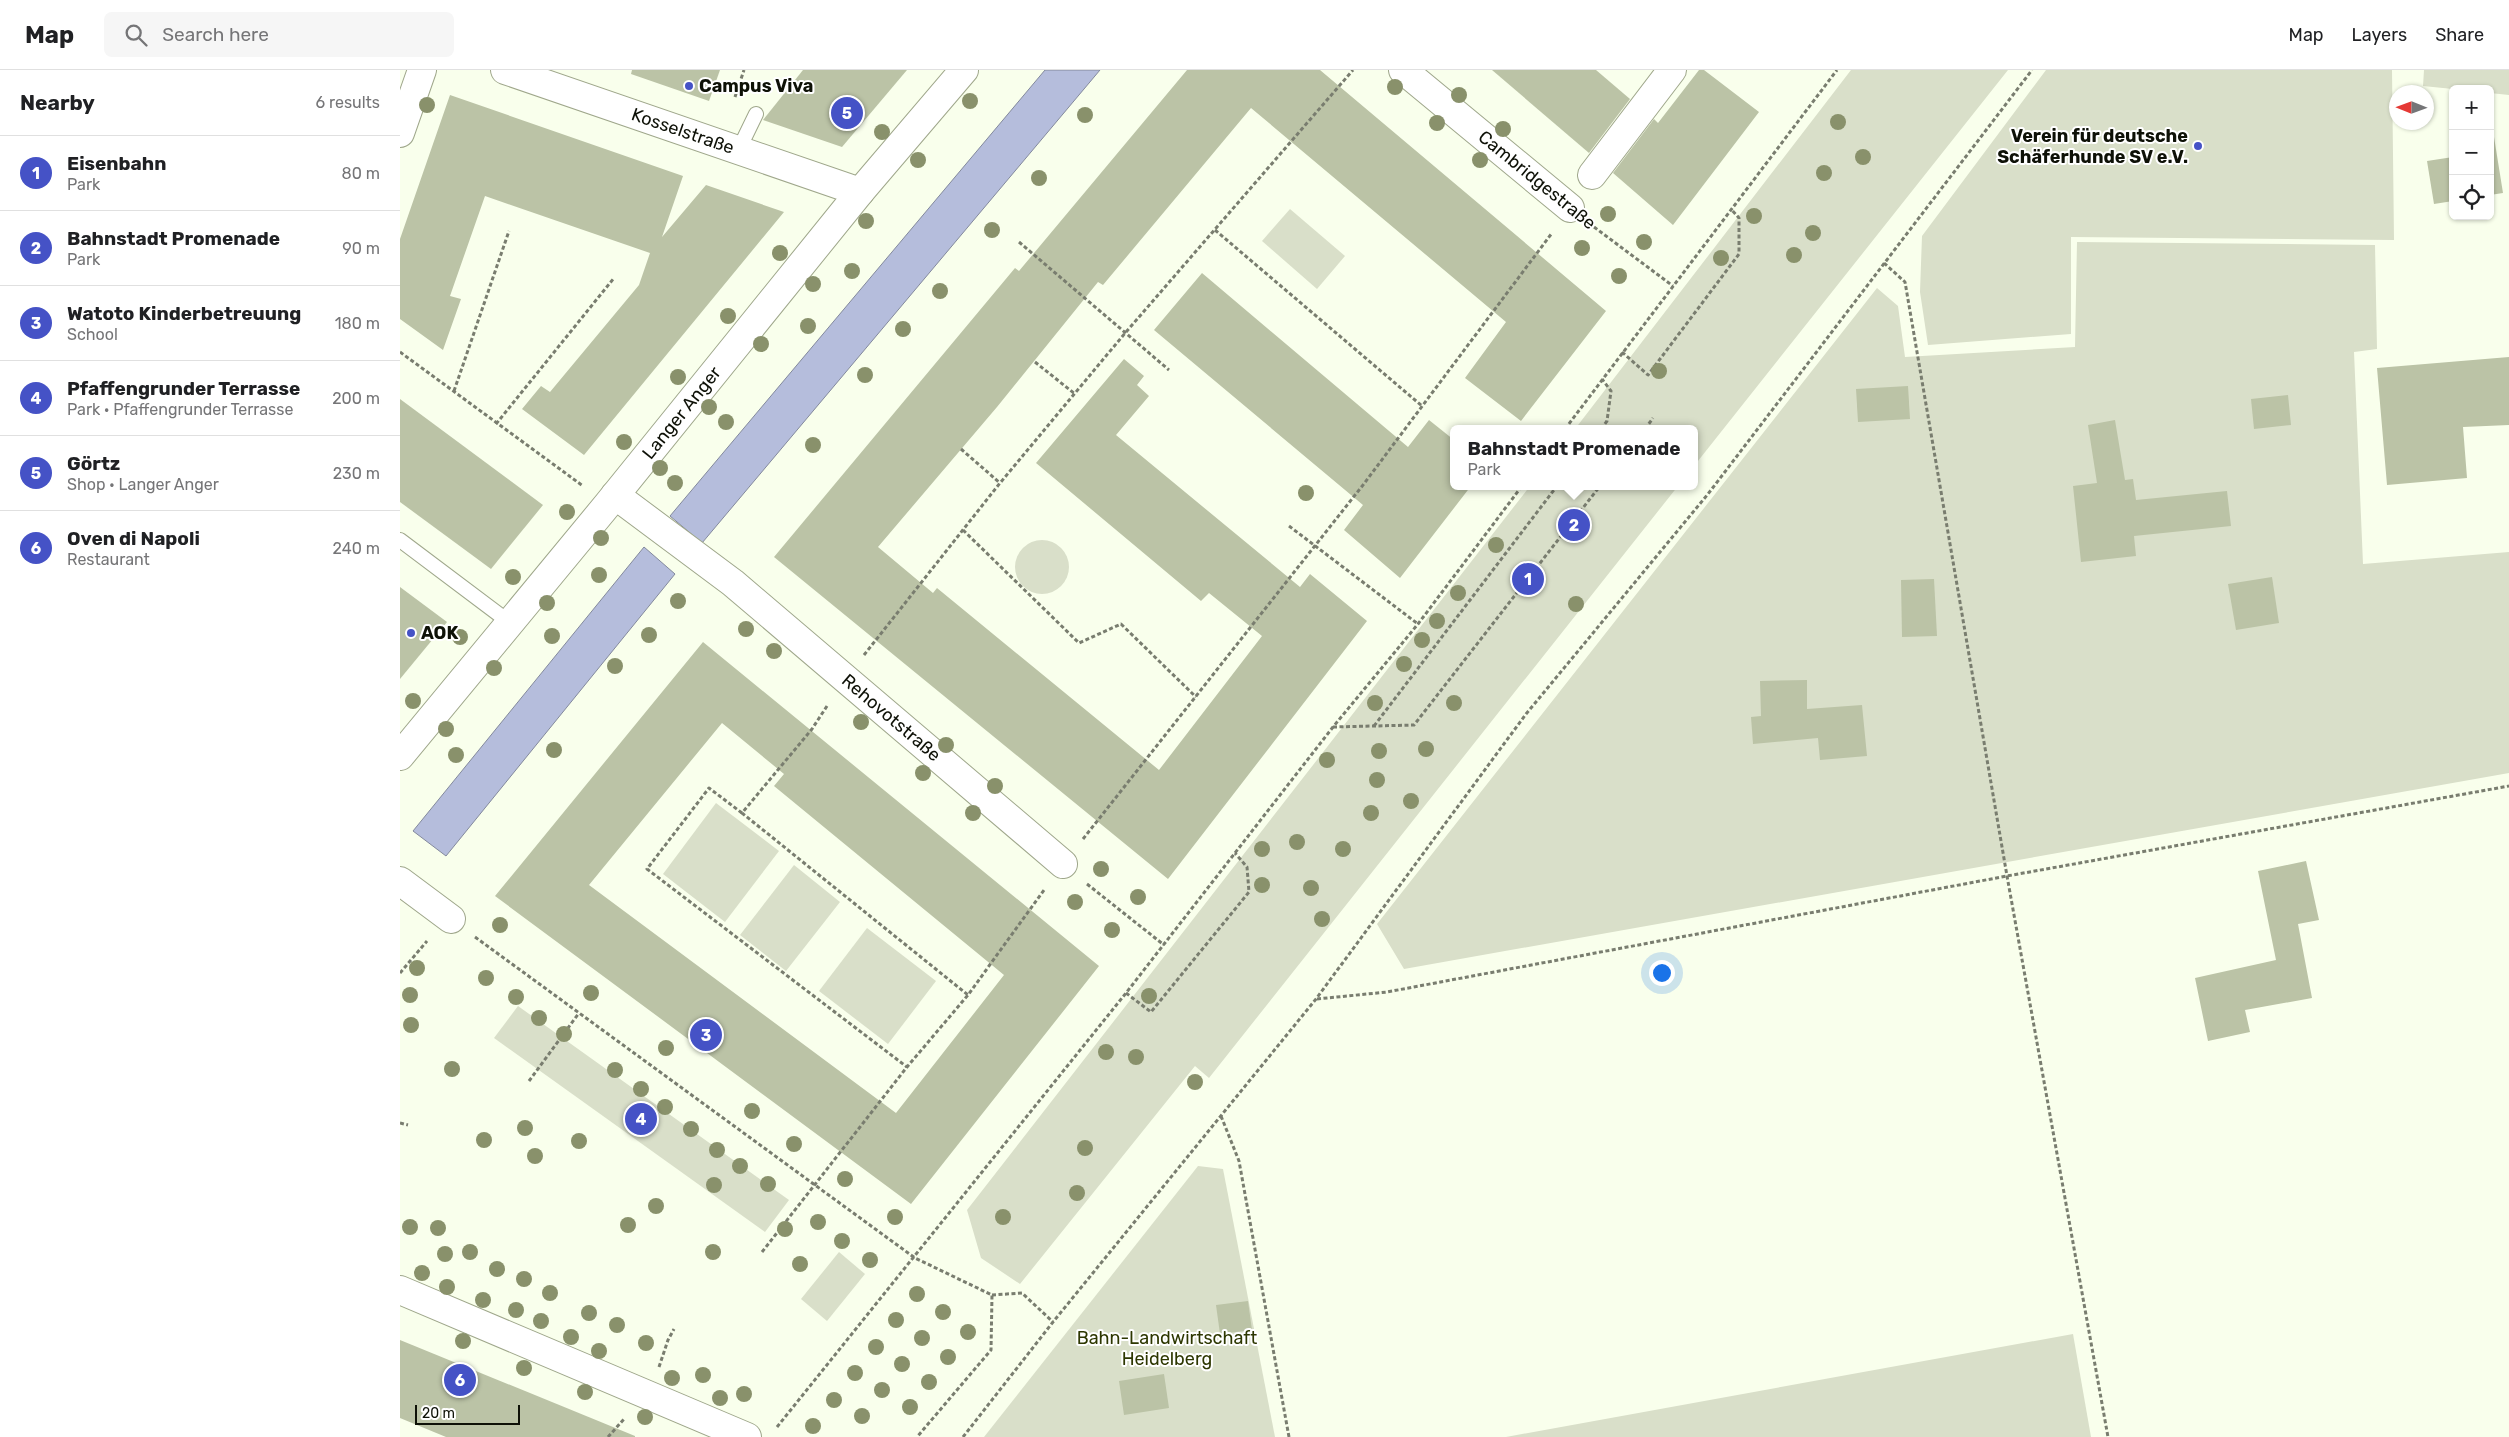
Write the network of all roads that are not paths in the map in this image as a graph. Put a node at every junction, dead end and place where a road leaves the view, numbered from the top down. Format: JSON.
{"nodes":[{"id":1,"x":422,"y":70,"type":"edge"},
{"id":2,"x":505,"y":70,"type":"edge"},
{"id":3,"x":964,"y":70,"type":"edge"},
{"id":4,"x":1403,"y":70,"type":"edge"},
{"id":5,"x":1672,"y":70,"type":"edge"},
{"id":6,"x":756,"y":114,"type":"dead end"},
{"id":7,"x":400,"y":133,"type":"edge"},
{"id":8,"x":739,"y":149,"type":"junction"},
{"id":9,"x":1596,"y":169,"type":"dead end"},
{"id":10,"x":860,"y":192,"type":"junction"},
{"id":11,"x":1570,"y":208,"type":"road end"},
{"id":12,"x":611,"y":499,"type":"junction"},
{"id":13,"x":400,"y":540,"type":"edge"},
{"id":14,"x":509,"y":622,"type":"junction"},
{"id":15,"x":400,"y":756,"type":"edge"},
{"id":16,"x":1063,"y":864,"type":"road end"},
{"id":17,"x":400,"y":881,"type":"edge"},
{"id":18,"x":452,"y":918,"type":"road end"},
{"id":19,"x":400,"y":1290,"type":"edge"},
{"id":20,"x":747,"y":1437,"type":"edge"}],
"edges":[{"from":1,"to":7,"type":"street"},
{"from":2,"to":8,"type":"street","name":"Kosselstraße"},
{"from":3,"to":10,"type":"street","name":"Langer Anger"},
{"from":4,"to":11,"type":"street","name":"Cambridgestraße"},
{"from":5,"to":9,"type":"street"},
{"from":6,"to":8,"type":"lane"},
{"from":8,"to":10,"type":"street","name":"Kosselstraße"},
{"from":10,"to":12,"type":"street","name":"Langer Anger"},
{"from":12,"to":14,"type":"street","name":"Langer Anger"},
{"from":12,"to":16,"type":"street","name":"Rehovotstraße"},
{"from":13,"to":14,"type":"lane"},
{"from":14,"to":15,"type":"street","name":"Langer Anger"},
{"from":17,"to":18,"type":"street"},
{"from":19,"to":20,"type":"street"}]}
